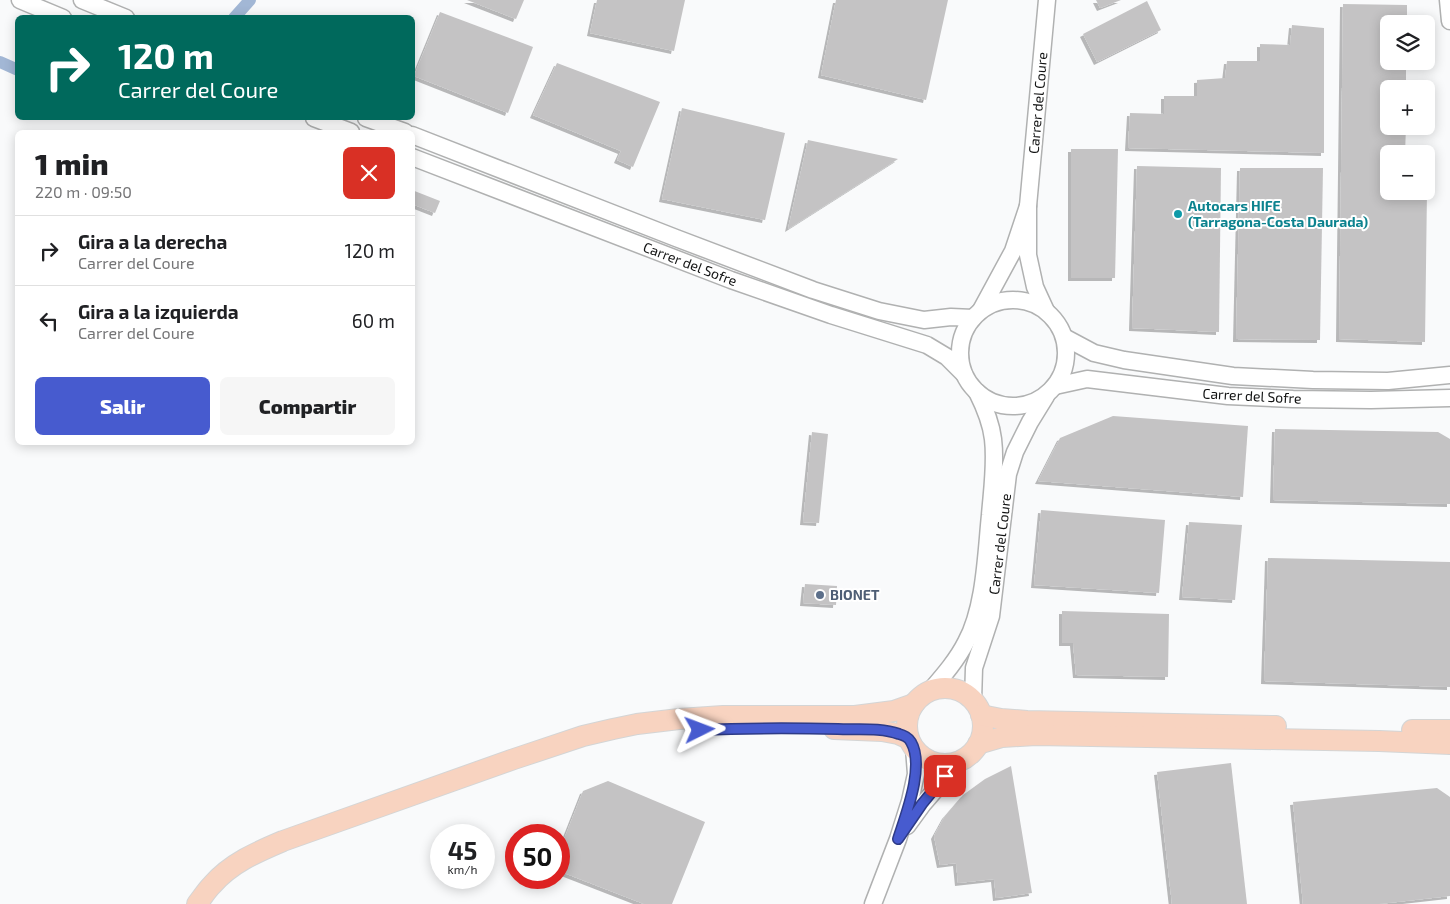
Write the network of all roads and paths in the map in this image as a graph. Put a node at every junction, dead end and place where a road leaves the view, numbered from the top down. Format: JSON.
{"nodes":[{"id":1,"x":20,"y":0,"type":"edge"},
{"id":2,"x":1047,"y":0,"type":"edge"},
{"id":3,"x":1448,"y":0,"type":"edge"},
{"id":4,"x":90,"y":5,"type":"edge"},
{"id":5,"x":56,"y":15,"type":"edge"},
{"id":6,"x":118,"y":15,"type":"edge"},
{"id":7,"x":1450,"y":21,"type":"edge"},
{"id":8,"x":319,"y":120,"type":"edge"},
{"id":9,"x":372,"y":120,"type":"edge"},
{"id":10,"x":346,"y":130,"type":"edge"},
{"id":11,"x":399,"y":130,"type":"edge"},
{"id":12,"x":415,"y":136,"type":"edge"},
{"id":13,"x":415,"y":158,"type":"edge"},
{"id":14,"x":1028,"y":206,"type":"junction"},
{"id":15,"x":1046,"y":310,"type":"junction"},
{"id":16,"x":976,"y":316,"type":"junction"},
{"id":17,"x":1064,"y":337,"type":"junction"},
{"id":18,"x":964,"y":374,"type":"junction"},
{"id":19,"x":1450,"y":375,"type":"edge"},
{"id":20,"x":1051,"y":390,"type":"junction"},
{"id":21,"x":976,"y":392,"type":"junction"},
{"id":22,"x":1450,"y":398,"type":"edge"},
{"id":23,"x":930,"y":691,"type":"junction"},
{"id":24,"x":914,"y":704,"type":"junction"},
{"id":25,"x":977,"y":708,"type":"junction"},
{"id":26,"x":1450,"y":730,"type":"edge"},
{"id":27,"x":912,"y":744,"type":"junction"},
{"id":28,"x":978,"y":744,"type":"junction"},
{"id":29,"x":1450,"y":744,"type":"edge"},
{"id":30,"x":960,"y":761,"type":"junction"},
{"id":31,"x":898,"y":839,"type":"junction"},
{"id":32,"x":197,"y":904,"type":"edge"},
{"id":33,"x":211,"y":904,"type":"edge"},
{"id":34,"x":873,"y":904,"type":"edge"}],
"edges":[{"from":1,"to":5,"type":"street"},
{"from":2,"to":14,"type":"street","name":"Carrer del Coure"},
{"from":3,"to":7,"type":"street"},
{"from":4,"to":6,"type":"street"},
{"from":8,"to":10,"type":"street"},
{"from":9,"to":11,"type":"street"},
{"from":12,"to":16,"type":"street","name":"Carrer del Sofre"},
{"from":13,"to":18,"type":"street","name":"Carrer del Sofre"},
{"from":14,"to":15,"type":"street","name":"Carrer del Coure"},
{"from":14,"to":16,"type":"street","name":"Carrer del Coure"},
{"from":15,"to":16,"type":"street"},
{"from":15,"to":17,"type":"street"},
{"from":16,"to":18,"type":"street"},
{"from":17,"to":19,"type":"street","name":"Carrer del Sofre"},
{"from":17,"to":20,"type":"street"},
{"from":18,"to":21,"type":"street"},
{"from":20,"to":21,"type":"street"},
{"from":20,"to":22,"type":"street","name":"Carrer del Sofre"},
{"from":20,"to":25,"type":"street","name":"Carrer del Coure"},
{"from":21,"to":23,"type":"street","name":"Carrer del Coure"},
{"from":23,"to":24,"type":"main road"},
{"from":23,"to":25,"type":"main road"},
{"from":24,"to":27,"type":"main road"},
{"from":24,"to":32,"type":"main road"},
{"from":25,"to":26,"type":"main road"},
{"from":25,"to":28,"type":"main road"},
{"from":27,"to":30,"type":"main road"},
{"from":27,"to":31,"type":"street"},
{"from":27,"to":33,"type":"main road"},
{"from":28,"to":29,"type":"main road"},
{"from":28,"to":30,"type":"main road"},
{"from":30,"to":31,"type":"street"},
{"from":31,"to":34,"type":"street"}]}
